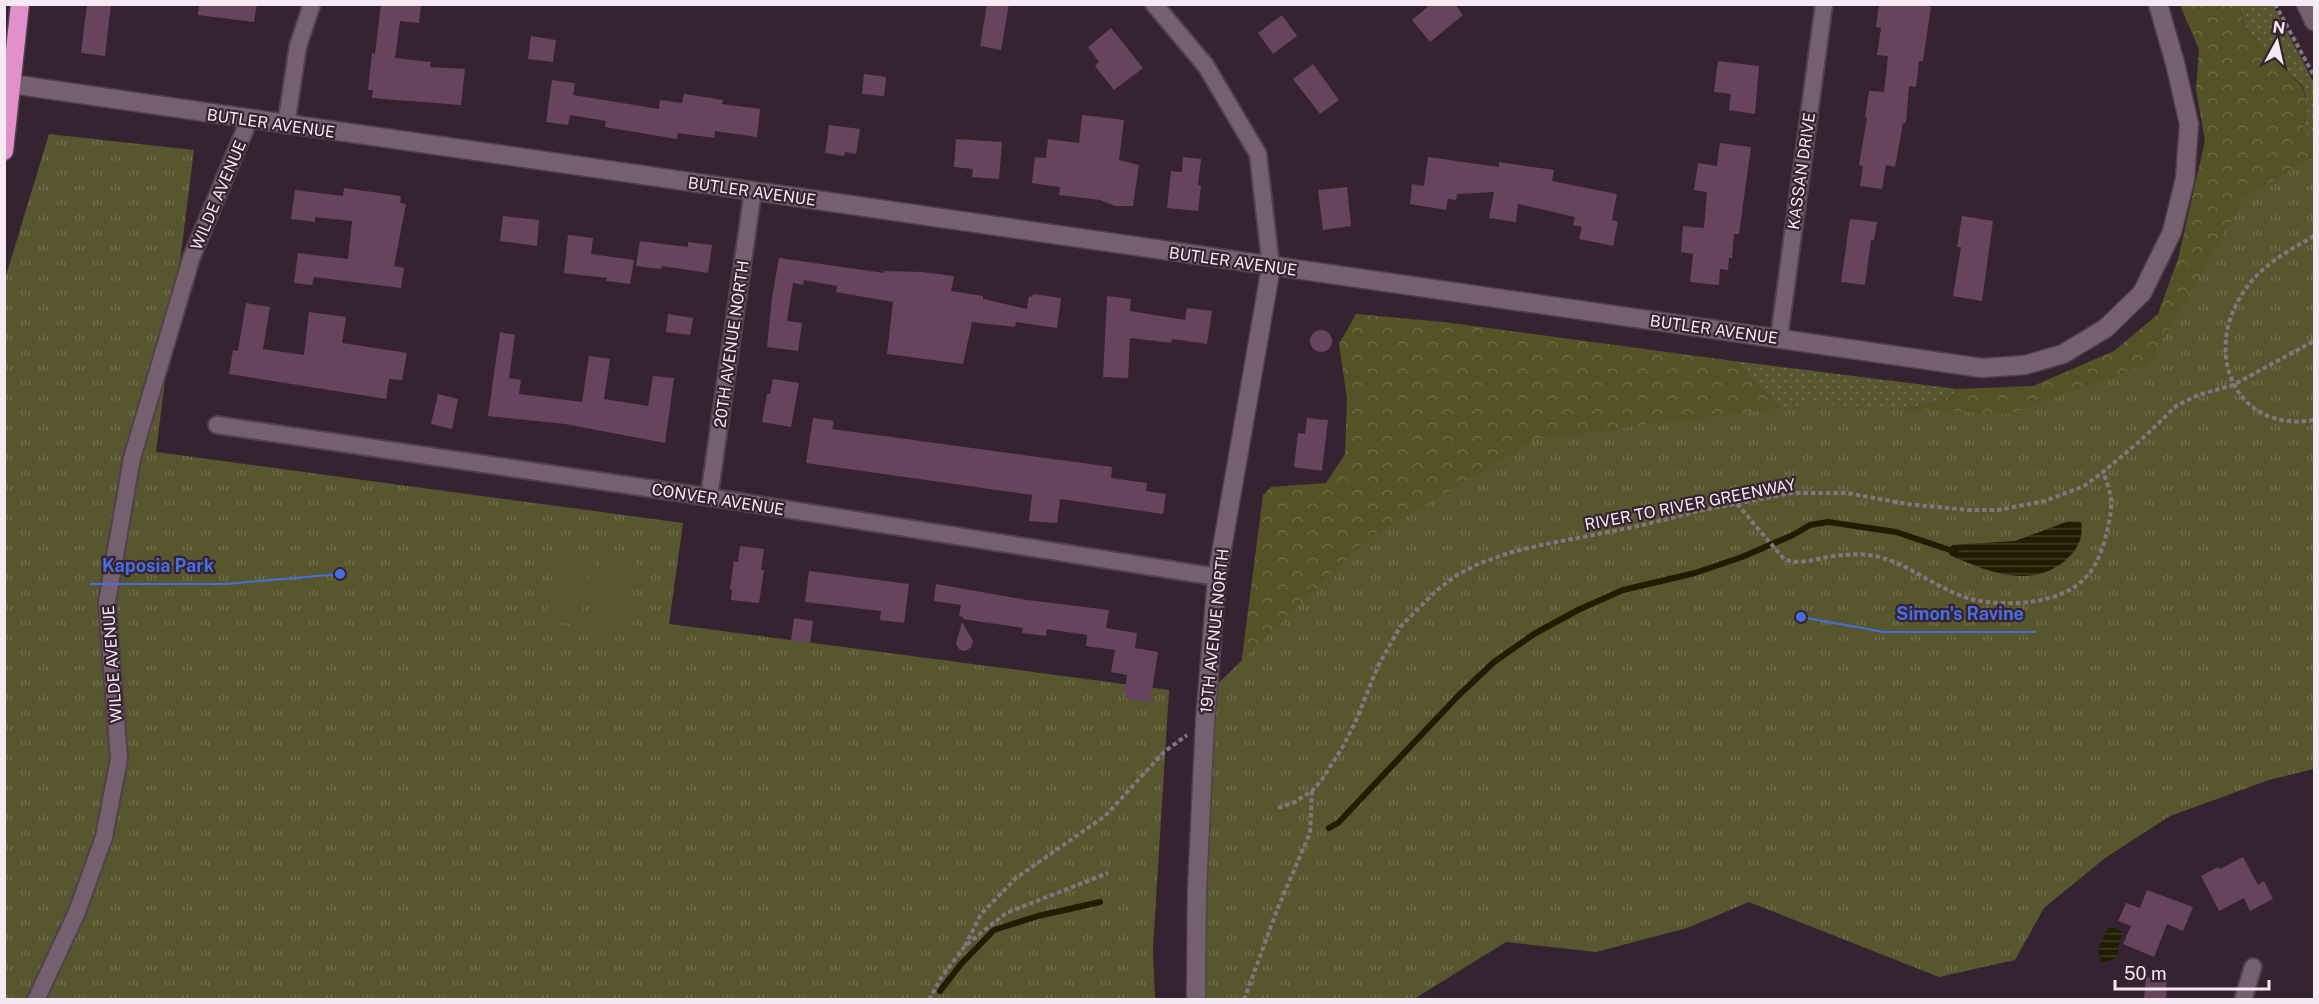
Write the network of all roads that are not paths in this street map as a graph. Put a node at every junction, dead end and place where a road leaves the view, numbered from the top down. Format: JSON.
{"nodes":[{"id":1,"x":20,"y":4,"type":"edge"},
{"id":2,"x":312,"y":4,"type":"edge"},
{"id":3,"x":1154,"y":4,"type":"edge"},
{"id":4,"x":1824,"y":4,"type":"edge"},
{"id":5,"x":2158,"y":4,"type":"edge"},
{"id":6,"x":2306,"y":4,"type":"edge"},
{"id":7,"x":2314,"y":21,"type":"edge"},
{"id":8,"x":8,"y":84,"type":"edge"},
{"id":9,"x":249,"y":120,"type":"junction"},
{"id":10,"x":286,"y":125,"type":"junction"},
{"id":11,"x":4,"y":151,"type":"edge"},
{"id":12,"x":753,"y":191,"type":"junction"},
{"id":13,"x":1271,"y":267,"type":"junction"},
{"id":14,"x":1779,"y":338,"type":"junction"},
{"id":15,"x":218,"y":425,"type":"dead end"},
{"id":16,"x":709,"y":497,"type":"junction"},
{"id":17,"x":1217,"y":577,"type":"junction"},
{"id":18,"x":2253,"y":967,"type":"dead end"},
{"id":19,"x":36,"y":999,"type":"edge"},
{"id":20,"x":1196,"y":999,"type":"edge"},
{"id":21,"x":2242,"y":999,"type":"edge"}],
"edges":[{"from":1,"to":8,"type":"highway"},
{"from":2,"to":10,"type":"street"},
{"from":3,"to":13,"type":"street"},
{"from":4,"to":14,"type":"street","name":"KASSAN DRIVE"},
{"from":5,"to":14,"type":"street","name":"BUTLER AVENUE"},
{"from":6,"to":7,"type":"street"},
{"from":8,"to":9,"type":"street","name":"BUTLER AVENUE"},
{"from":8,"to":11,"type":"highway"},
{"from":9,"to":10,"type":"street","name":"BUTLER AVENUE"},
{"from":9,"to":19,"type":"street","name":"WILDE AVENUE"},
{"from":10,"to":12,"type":"street","name":"BUTLER AVENUE"},
{"from":12,"to":13,"type":"street","name":"BUTLER AVENUE"},
{"from":12,"to":16,"type":"street","name":"20TH AVENUE NORTH"},
{"from":13,"to":14,"type":"street","name":"BUTLER AVENUE"},
{"from":13,"to":17,"type":"street","name":"19TH AVENUE NORTH"},
{"from":15,"to":16,"type":"street","name":"CONVER AVENUE"},
{"from":16,"to":17,"type":"street","name":"CONVER AVENUE"},
{"from":17,"to":20,"type":"street","name":"19TH AVENUE NORTH"},
{"from":18,"to":21,"type":"street"}]}
